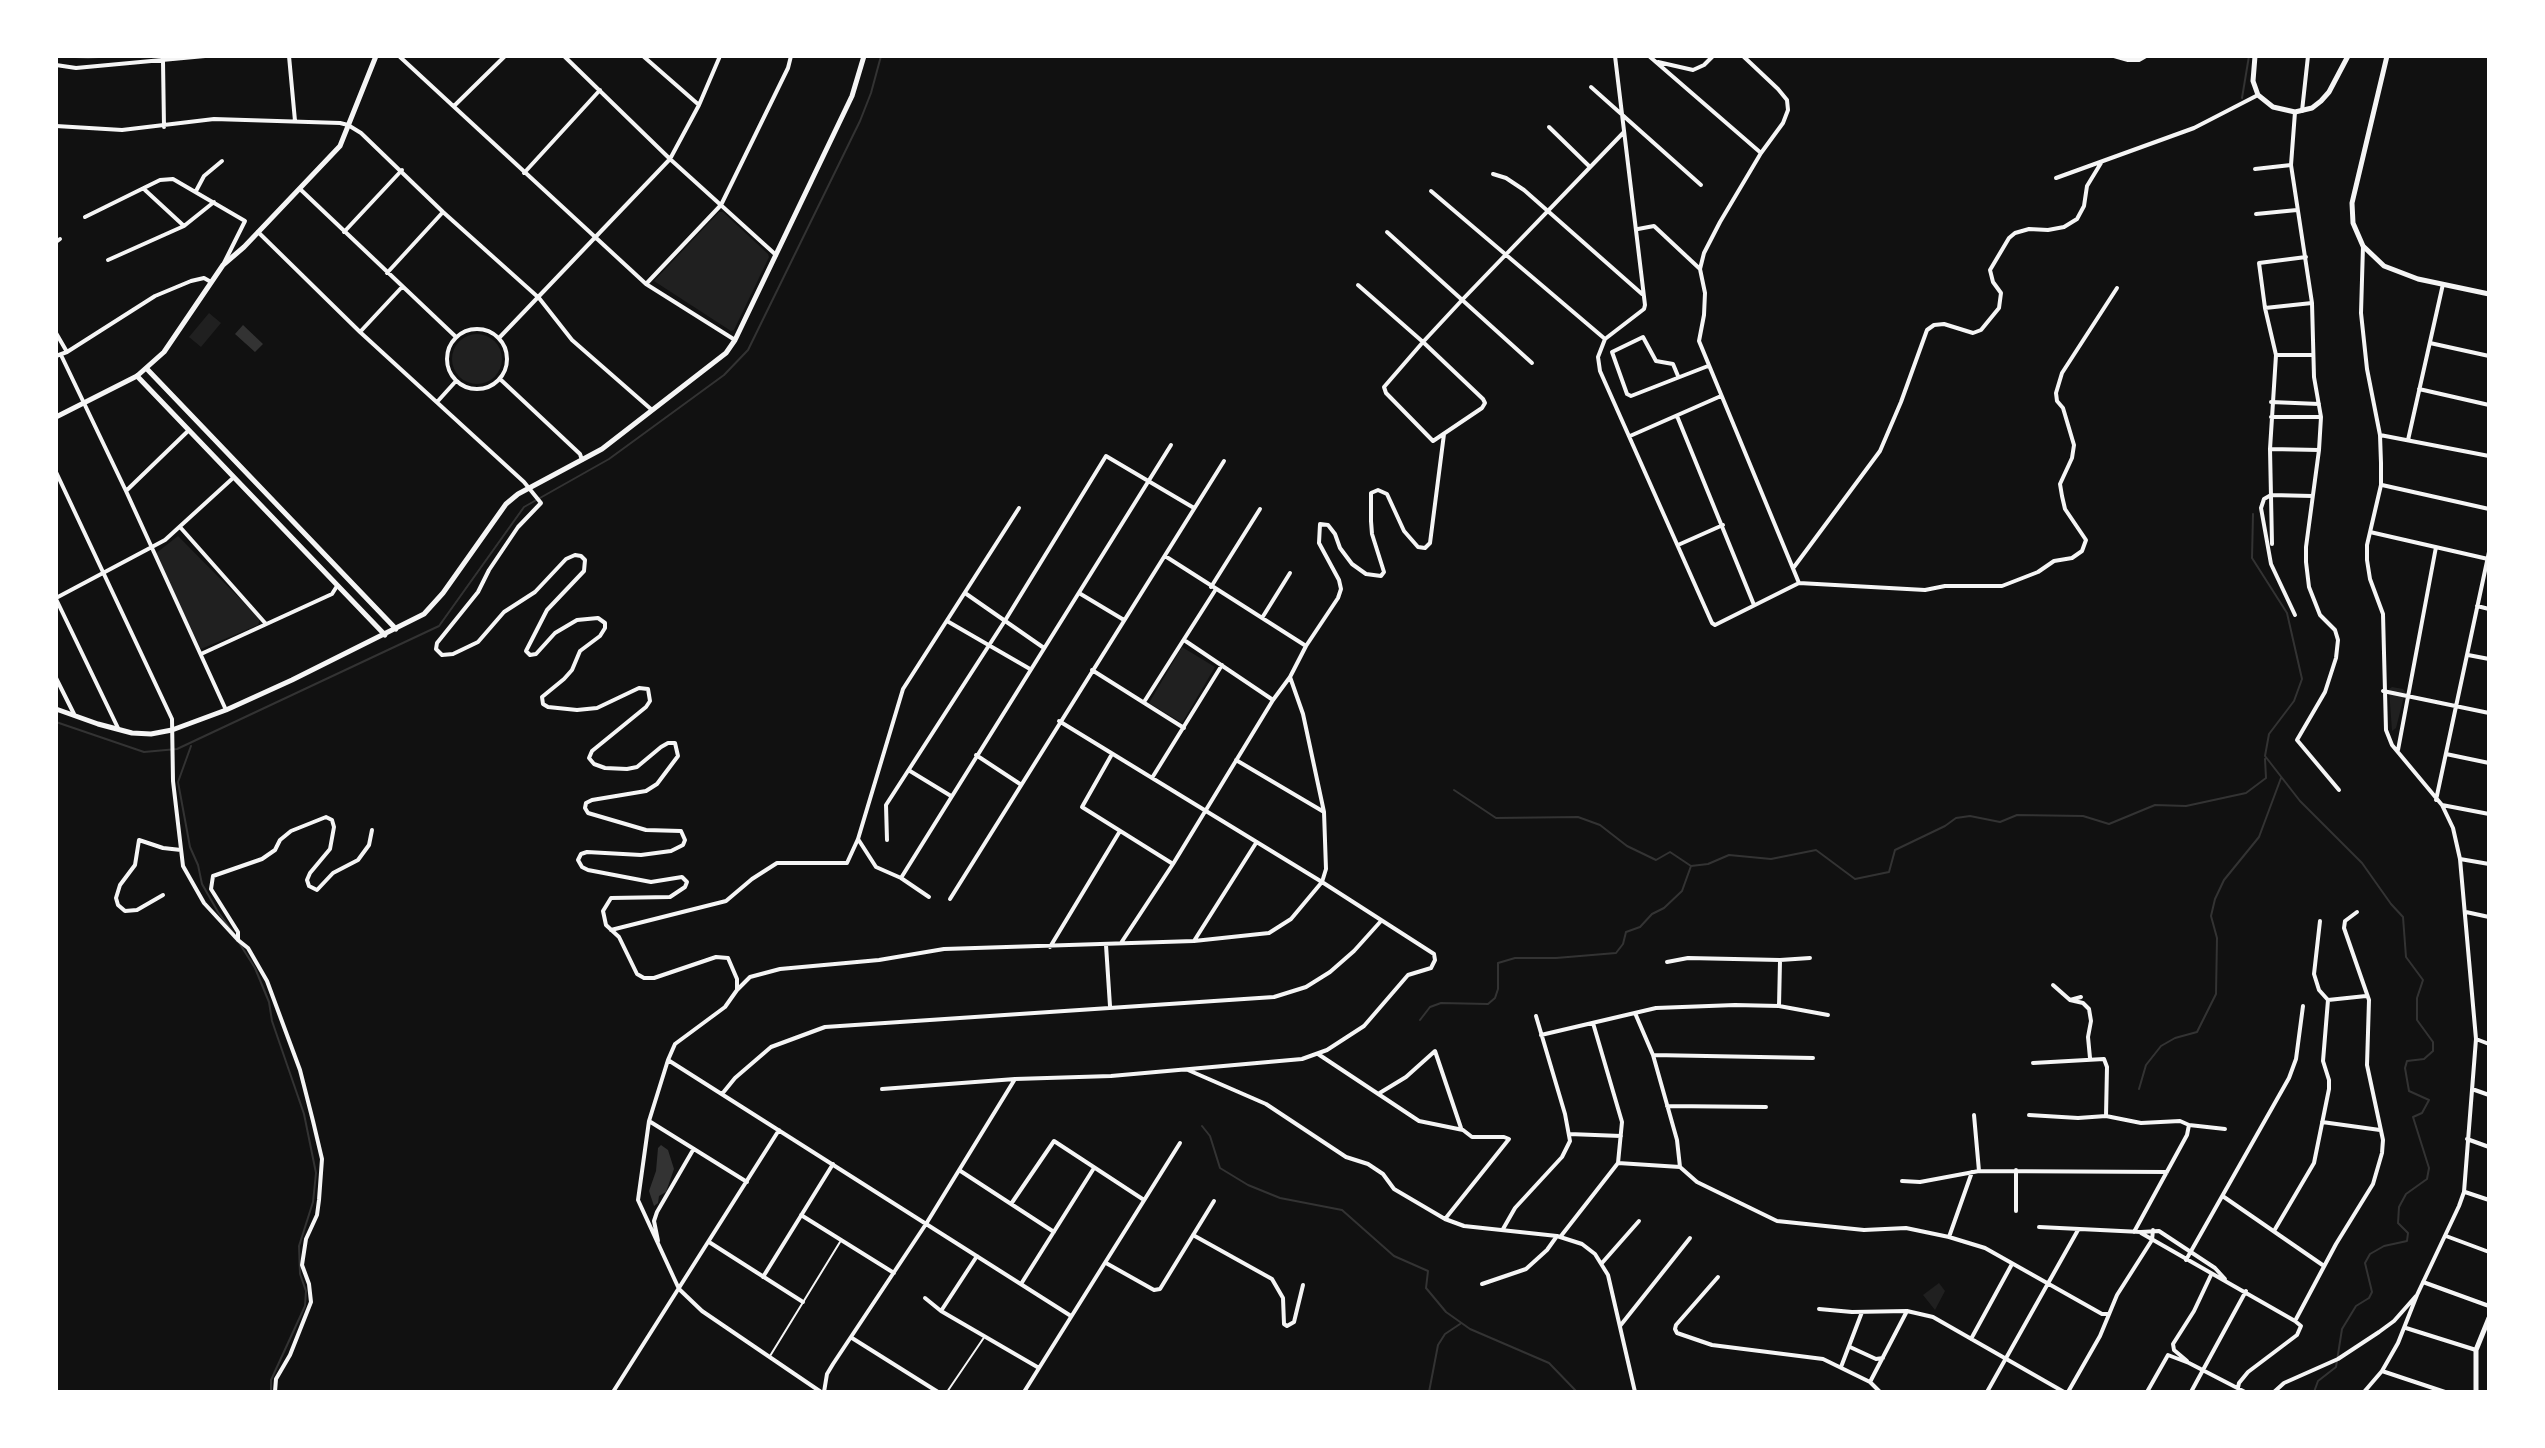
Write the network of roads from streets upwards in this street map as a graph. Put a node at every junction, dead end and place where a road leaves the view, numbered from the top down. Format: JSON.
{"nodes":[{"id":1,"x":205,"y":56,"type":"edge"},
{"id":2,"x":289,"y":56,"type":"edge"},
{"id":3,"x":376,"y":56,"type":"edge"},
{"id":4,"x":399,"y":56,"type":"edge"},
{"id":5,"x":505,"y":56,"type":"edge"},
{"id":6,"x":564,"y":56,"type":"edge"},
{"id":7,"x":643,"y":56,"type":"edge"},
{"id":8,"x":720,"y":56,"type":"edge"},
{"id":9,"x":791,"y":56,"type":"edge"},
{"id":10,"x":1615,"y":56,"type":"edge"},
{"id":11,"x":1649,"y":56,"type":"edge"},
{"id":12,"x":1713,"y":56,"type":"edge"},
{"id":13,"x":1743,"y":56,"type":"edge"},
{"id":14,"x":2114,"y":56,"type":"edge"},
{"id":15,"x":2146,"y":56,"type":"edge"},
{"id":16,"x":2255,"y":56,"type":"edge"},
{"id":17,"x":2308,"y":56,"type":"edge"},
{"id":18,"x":2348,"y":56,"type":"edge"},
{"id":19,"x":2387,"y":56,"type":"edge"},
{"id":20,"x":861,"y":57,"type":"edge"},
{"id":21,"x":163,"y":61,"type":"junction"},
{"id":22,"x":1657,"y":62,"type":"junction"},
{"id":23,"x":56,"y":65,"type":"edge"},
{"id":24,"x":1591,"y":87,"type":"dead end"},
{"id":25,"x":600,"y":90,"type":"junction"},
{"id":26,"x":2258,"y":95,"type":"junction"},
{"id":27,"x":699,"y":105,"type":"junction"},
{"id":28,"x":454,"y":106,"type":"junction"},
{"id":29,"x":2298,"y":112,"type":"junction"},
{"id":30,"x":1623,"y":115,"type":"junction"},
{"id":31,"x":295,"y":121,"type":"junction"},
{"id":32,"x":348,"y":125,"type":"junction"},
{"id":33,"x":56,"y":126,"type":"edge"},
{"id":34,"x":164,"y":127,"type":"junction"},
{"id":35,"x":1549,"y":127,"type":"dead end"},
{"id":36,"x":1625,"y":131,"type":"junction"},
{"id":37,"x":1761,"y":153,"type":"junction"},
{"id":38,"x":670,"y":159,"type":"junction"},
{"id":39,"x":222,"y":161,"type":"dead end"},
{"id":40,"x":2101,"y":163,"type":"junction"},
{"id":41,"x":2291,"y":165,"type":"junction"},
{"id":42,"x":1590,"y":167,"type":"junction"},
{"id":43,"x":2255,"y":169,"type":"dead end"},
{"id":44,"x":402,"y":170,"type":"junction"},
{"id":45,"x":524,"y":173,"type":"junction"},
{"id":46,"x":1493,"y":174,"type":"dead end"},
{"id":47,"x":2056,"y":178,"type":"dead end"},
{"id":48,"x":1701,"y":185,"type":"dead end"},
{"id":49,"x":300,"y":189,"type":"junction"},
{"id":50,"x":145,"y":190,"type":"junction"},
{"id":51,"x":196,"y":191,"type":"junction"},
{"id":52,"x":1431,"y":191,"type":"dead end"},
{"id":53,"x":214,"y":202,"type":"junction"},
{"id":54,"x":721,"y":205,"type":"junction"},
{"id":55,"x":2297,"y":210,"type":"junction"},
{"id":56,"x":1548,"y":211,"type":"junction"},
{"id":57,"x":443,"y":212,"type":"junction"},
{"id":58,"x":2256,"y":214,"type":"dead end"},
{"id":59,"x":85,"y":217,"type":"dead end"},
{"id":60,"x":184,"y":226,"type":"junction"},
{"id":61,"x":1638,"y":229,"type":"junction"},
{"id":62,"x":258,"y":232,"type":"junction"},
{"id":63,"x":344,"y":232,"type":"junction"},
{"id":64,"x":1387,"y":232,"type":"dead end"},
{"id":65,"x":594,"y":239,"type":"junction"},
{"id":66,"x":2363,"y":246,"type":"junction"},
{"id":67,"x":776,"y":255,"type":"junction"},
{"id":68,"x":1506,"y":256,"type":"junction"},
{"id":69,"x":2306,"y":257,"type":"junction"},
{"id":70,"x":108,"y":260,"type":"dead end"},
{"id":71,"x":223,"y":265,"type":"junction"},
{"id":72,"x":1700,"y":269,"type":"junction"},
{"id":73,"x":387,"y":273,"type":"junction"},
{"id":74,"x":211,"y":282,"type":"junction"},
{"id":75,"x":646,"y":284,"type":"junction"},
{"id":76,"x":2443,"y":284,"type":"junction"},
{"id":77,"x":1358,"y":285,"type":"dead end"},
{"id":78,"x":402,"y":287,"type":"junction"},
{"id":79,"x":2117,"y":288,"type":"dead end"},
{"id":80,"x":1642,"y":294,"type":"junction"},
{"id":81,"x":2489,"y":294,"type":"edge"},
{"id":82,"x":539,"y":298,"type":"junction"},
{"id":83,"x":1463,"y":299,"type":"junction"},
{"id":84,"x":2312,"y":303,"type":"junction"},
{"id":85,"x":2265,"y":308,"type":"junction"},
{"id":86,"x":360,"y":332,"type":"junction"},
{"id":87,"x":56,"y":333,"type":"edge"},
{"id":88,"x":456,"y":337,"type":"junction"},
{"id":89,"x":499,"y":338,"type":"junction"},
{"id":90,"x":1605,"y":339,"type":"junction"},
{"id":91,"x":735,"y":340,"type":"junction"},
{"id":92,"x":1423,"y":342,"type":"junction"},
{"id":93,"x":2430,"y":343,"type":"junction"},
{"id":94,"x":61,"y":355,"type":"edge"},
{"id":95,"x":2276,"y":355,"type":"junction"},
{"id":96,"x":2313,"y":355,"type":"junction"},
{"id":97,"x":2489,"y":356,"type":"edge"},
{"id":98,"x":1532,"y":363,"type":"dead end"},
{"id":99,"x":1707,"y":364,"type":"junction"},
{"id":100,"x":147,"y":369,"type":"junction"},
{"id":101,"x":1677,"y":373,"type":"junction"},
{"id":102,"x":137,"y":376,"type":"junction"},
{"id":103,"x":500,"y":379,"type":"junction"},
{"id":104,"x":456,"y":381,"type":"junction"},
{"id":105,"x":2419,"y":389,"type":"junction"},
{"id":106,"x":1721,"y":396,"type":"junction"},
{"id":107,"x":437,"y":402,"type":"junction"},
{"id":108,"x":2271,"y":402,"type":"junction"},
{"id":109,"x":84,"y":404,"type":"junction"},
{"id":110,"x":2319,"y":404,"type":"junction"},
{"id":111,"x":2489,"y":405,"type":"edge"},
{"id":112,"x":652,"y":410,"type":"junction"},
{"id":113,"x":1677,"y":416,"type":"junction"},
{"id":114,"x":56,"y":417,"type":"edge"},
{"id":115,"x":2271,"y":417,"type":"junction"},
{"id":116,"x":2321,"y":417,"type":"junction"},
{"id":117,"x":197,"y":423,"type":"junction"},
{"id":118,"x":188,"y":431,"type":"junction"},
{"id":119,"x":1444,"y":434,"type":"junction"},
{"id":120,"x":2380,"y":435,"type":"junction"},
{"id":121,"x":1630,"y":436,"type":"junction"},
{"id":122,"x":2408,"y":440,"type":"junction"},
{"id":123,"x":1171,"y":445,"type":"dead end"},
{"id":124,"x":2270,"y":449,"type":"junction"},
{"id":125,"x":2319,"y":450,"type":"junction"},
{"id":126,"x":2489,"y":456,"type":"edge"},
{"id":127,"x":582,"y":460,"type":"junction"},
{"id":128,"x":1224,"y":461,"type":"dead end"},
{"id":129,"x":241,"y":470,"type":"junction"},
{"id":130,"x":56,"y":472,"type":"edge"},
{"id":131,"x":233,"y":478,"type":"junction"},
{"id":132,"x":1148,"y":481,"type":"junction"},
{"id":133,"x":2381,"y":485,"type":"junction"},
{"id":134,"x":531,"y":490,"type":"junction"},
{"id":135,"x":126,"y":491,"type":"junction"},
{"id":136,"x":2271,"y":495,"type":"junction"},
{"id":137,"x":2312,"y":496,"type":"junction"},
{"id":138,"x":278,"y":507,"type":"junction"},
{"id":139,"x":1019,"y":508,"type":"dead end"},
{"id":140,"x":1194,"y":508,"type":"junction"},
{"id":141,"x":1260,"y":509,"type":"dead end"},
{"id":142,"x":2489,"y":509,"type":"edge"},
{"id":143,"x":269,"y":516,"type":"junction"},
{"id":144,"x":1723,"y":525,"type":"junction"},
{"id":145,"x":180,"y":527,"type":"junction"},
{"id":146,"x":2370,"y":532,"type":"junction"},
{"id":147,"x":304,"y":535,"type":"junction"},
{"id":148,"x":295,"y":542,"type":"junction"},
{"id":149,"x":2272,"y":544,"type":"dead end"},
{"id":150,"x":1678,"y":545,"type":"junction"},
{"id":151,"x":2436,"y":547,"type":"junction"},
{"id":152,"x":153,"y":548,"type":"junction"},
{"id":153,"x":2489,"y":552,"type":"edge"},
{"id":154,"x":1165,"y":556,"type":"junction"},
{"id":155,"x":2488,"y":559,"type":"edge"},
{"id":156,"x":1794,"y":567,"type":"junction"},
{"id":157,"x":1290,"y":573,"type":"dead end"},
{"id":158,"x":104,"y":574,"type":"junction"},
{"id":159,"x":346,"y":578,"type":"junction"},
{"id":160,"x":1799,"y":583,"type":"junction"},
{"id":161,"x":337,"y":585,"type":"junction"},
{"id":162,"x":1214,"y":588,"type":"junction"},
{"id":163,"x":965,"y":593,"type":"junction"},
{"id":164,"x":1079,"y":593,"type":"junction"},
{"id":165,"x":56,"y":599,"type":"edge"},
{"id":166,"x":1754,"y":605,"type":"junction"},
{"id":167,"x":2477,"y":606,"type":"junction"},
{"id":168,"x":2489,"y":609,"type":"edge"},
{"id":169,"x":2295,"y":615,"type":"dead end"},
{"id":170,"x":1262,"y":618,"type":"junction"},
{"id":171,"x":1006,"y":619,"type":"junction"},
{"id":172,"x":1124,"y":620,"type":"junction"},
{"id":173,"x":947,"y":621,"type":"junction"},
{"id":174,"x":266,"y":624,"type":"junction"},
{"id":175,"x":396,"y":629,"type":"junction"},
{"id":176,"x":385,"y":635,"type":"junction"},
{"id":177,"x":1184,"y":640,"type":"junction"},
{"id":178,"x":1306,"y":646,"type":"junction"},
{"id":179,"x":988,"y":647,"type":"junction"},
{"id":180,"x":1044,"y":648,"type":"junction"},
{"id":181,"x":201,"y":654,"type":"junction"},
{"id":182,"x":2467,"y":655,"type":"junction"},
{"id":183,"x":2489,"y":659,"type":"edge"},
{"id":184,"x":1222,"y":665,"type":"junction"},
{"id":185,"x":1030,"y":669,"type":"junction"},
{"id":186,"x":1092,"y":670,"type":"junction"},
{"id":187,"x":1290,"y":677,"type":"junction"},
{"id":188,"x":56,"y":678,"type":"edge"},
{"id":189,"x":2383,"y":691,"type":"junction"},
{"id":190,"x":2408,"y":696,"type":"junction"},
{"id":191,"x":1273,"y":700,"type":"junction"},
{"id":192,"x":1144,"y":702,"type":"junction"},
{"id":193,"x":2456,"y":706,"type":"junction"},
{"id":194,"x":56,"y":709,"type":"edge"},
{"id":195,"x":226,"y":710,"type":"junction"},
{"id":196,"x":2489,"y":713,"type":"edge"},
{"id":197,"x":74,"y":714,"type":"junction"},
{"id":198,"x":1059,"y":721,"type":"junction"},
{"id":199,"x":118,"y":728,"type":"junction"},
{"id":200,"x":1184,"y":728,"type":"junction"},
{"id":201,"x":172,"y":730,"type":"junction"},
{"id":202,"x":2398,"y":750,"type":"junction"},
{"id":203,"x":1112,"y":754,"type":"junction"},
{"id":204,"x":2446,"y":754,"type":"junction"},
{"id":205,"x":976,"y":755,"type":"junction"},
{"id":206,"x":1236,"y":760,"type":"junction"},
{"id":207,"x":2489,"y":763,"type":"edge"},
{"id":208,"x":910,"y":771,"type":"junction"},
{"id":209,"x":1152,"y":778,"type":"junction"},
{"id":210,"x":1020,"y":784,"type":"junction"},
{"id":211,"x":2339,"y":790,"type":"dead end"},
{"id":212,"x":951,"y":796,"type":"junction"},
{"id":213,"x":2436,"y":800,"type":"junction"},
{"id":214,"x":2442,"y":805,"type":"junction"},
{"id":215,"x":1205,"y":811,"type":"junction"},
{"id":216,"x":1324,"y":812,"type":"junction"},
{"id":217,"x":2489,"y":814,"type":"edge"},
{"id":218,"x":372,"y":830,"type":"dead end"},
{"id":219,"x":1120,"y":831,"type":"junction"},
{"id":220,"x":858,"y":839,"type":"junction"},
{"id":221,"x":887,"y":840,"type":"dead end"},
{"id":222,"x":1256,"y":843,"type":"junction"},
{"id":223,"x":181,"y":850,"type":"junction"},
{"id":224,"x":2460,"y":859,"type":"junction"},
{"id":225,"x":1173,"y":864,"type":"junction"},
{"id":226,"x":2489,"y":864,"type":"edge"},
{"id":227,"x":901,"y":878,"type":"junction"},
{"id":228,"x":1322,"y":882,"type":"junction"},
{"id":229,"x":163,"y":895,"type":"dead end"},
{"id":230,"x":929,"y":897,"type":"dead end"},
{"id":231,"x":950,"y":899,"type":"dead end"},
{"id":232,"x":2357,"y":912,"type":"dead end"},
{"id":233,"x":2466,"y":912,"type":"junction"},
{"id":234,"x":2489,"y":917,"type":"edge"},
{"id":235,"x":1381,"y":921,"type":"junction"},
{"id":236,"x":2320,"y":921,"type":"dead end"},
{"id":237,"x":611,"y":930,"type":"junction"},
{"id":238,"x":238,"y":940,"type":"junction"},
{"id":239,"x":1194,"y":941,"type":"junction"},
{"id":240,"x":1121,"y":943,"type":"junction"},
{"id":241,"x":1106,"y":945,"type":"junction"},
{"id":242,"x":1050,"y":947,"type":"junction"},
{"id":243,"x":1810,"y":958,"type":"dead end"},
{"id":244,"x":1780,"y":960,"type":"junction"},
{"id":245,"x":1667,"y":962,"type":"dead end"},
{"id":246,"x":2053,"y":985,"type":"dead end"},
{"id":247,"x":737,"y":990,"type":"junction"},
{"id":248,"x":2366,"y":996,"type":"junction"},
{"id":249,"x":2081,"y":997,"type":"dead end"},
{"id":250,"x":2070,"y":1000,"type":"junction"},
{"id":251,"x":2328,"y":1000,"type":"junction"},
{"id":252,"x":1110,"y":1006,"type":"junction"},
{"id":253,"x":1779,"y":1006,"type":"junction"},
{"id":254,"x":2303,"y":1006,"type":"dead end"},
{"id":255,"x":1634,"y":1011,"type":"junction"},
{"id":256,"x":1828,"y":1015,"type":"dead end"},
{"id":257,"x":1536,"y":1016,"type":"dead end"},
{"id":258,"x":1593,"y":1023,"type":"junction"},
{"id":259,"x":1541,"y":1035,"type":"junction"},
{"id":260,"x":2476,"y":1039,"type":"junction"},
{"id":261,"x":2489,"y":1044,"type":"edge"},
{"id":262,"x":1318,"y":1054,"type":"junction"},
{"id":263,"x":1653,"y":1055,"type":"junction"},
{"id":264,"x":1813,"y":1058,"type":"dead end"},
{"id":265,"x":2090,"y":1058,"type":"junction"},
{"id":266,"x":668,"y":1060,"type":"junction"},
{"id":267,"x":2033,"y":1063,"type":"dead end"},
{"id":268,"x":1188,"y":1070,"type":"junction"},
{"id":269,"x":1015,"y":1079,"type":"junction"},
{"id":270,"x":882,"y":1089,"type":"dead end"},
{"id":271,"x":2471,"y":1089,"type":"junction"},
{"id":272,"x":722,"y":1094,"type":"junction"},
{"id":273,"x":1378,"y":1094,"type":"junction"},
{"id":274,"x":2489,"y":1095,"type":"edge"},
{"id":275,"x":1667,"y":1106,"type":"junction"},
{"id":276,"x":1766,"y":1107,"type":"dead end"},
{"id":277,"x":1974,"y":1115,"type":"dead end"},
{"id":278,"x":2029,"y":1115,"type":"dead end"},
{"id":279,"x":2106,"y":1116,"type":"junction"},
{"id":280,"x":649,"y":1121,"type":"junction"},
{"id":281,"x":2322,"y":1122,"type":"junction"},
{"id":282,"x":2189,"y":1125,"type":"junction"},
{"id":283,"x":2225,"y":1129,"type":"dead end"},
{"id":284,"x":779,"y":1130,"type":"junction"},
{"id":285,"x":1463,"y":1130,"type":"junction"},
{"id":286,"x":2380,"y":1130,"type":"junction"},
{"id":287,"x":1569,"y":1134,"type":"junction"},
{"id":288,"x":1621,"y":1136,"type":"junction"},
{"id":289,"x":2467,"y":1139,"type":"junction"},
{"id":290,"x":1180,"y":1143,"type":"dead end"},
{"id":291,"x":2489,"y":1147,"type":"edge"},
{"id":292,"x":693,"y":1150,"type":"junction"},
{"id":293,"x":1618,"y":1163,"type":"junction"},
{"id":294,"x":833,"y":1164,"type":"junction"},
{"id":295,"x":1680,"y":1167,"type":"junction"},
{"id":296,"x":1094,"y":1168,"type":"junction"},
{"id":297,"x":959,"y":1170,"type":"junction"},
{"id":298,"x":2016,"y":1170,"type":"junction"},
{"id":299,"x":1979,"y":1171,"type":"junction"},
{"id":300,"x":1972,"y":1172,"type":"junction"},
{"id":301,"x":2167,"y":1172,"type":"junction"},
{"id":302,"x":1902,"y":1181,"type":"dead end"},
{"id":303,"x":747,"y":1182,"type":"junction"},
{"id":304,"x":2464,"y":1192,"type":"junction"},
{"id":305,"x":2223,"y":1197,"type":"junction"},
{"id":306,"x":1144,"y":1200,"type":"junction"},
{"id":307,"x":2489,"y":1200,"type":"edge"},
{"id":308,"x":1214,"y":1201,"type":"dead end"},
{"id":309,"x":1011,"y":1204,"type":"junction"},
{"id":310,"x":2016,"y":1211,"type":"dead end"},
{"id":311,"x":801,"y":1215,"type":"junction"},
{"id":312,"x":1445,"y":1219,"type":"junction"},
{"id":313,"x":1639,"y":1221,"type":"dead end"},
{"id":314,"x":926,"y":1224,"type":"junction"},
{"id":315,"x":2039,"y":1227,"type":"dead end"},
{"id":316,"x":1503,"y":1229,"type":"junction"},
{"id":317,"x":2078,"y":1230,"type":"junction"},
{"id":318,"x":2153,"y":1230,"type":"junction"},
{"id":319,"x":2274,"y":1231,"type":"junction"},
{"id":320,"x":1054,"y":1232,"type":"junction"},
{"id":321,"x":2137,"y":1232,"type":"junction"},
{"id":322,"x":1193,"y":1235,"type":"junction"},
{"id":323,"x":2445,"y":1235,"type":"junction"},
{"id":324,"x":1559,"y":1236,"type":"junction"},
{"id":325,"x":1949,"y":1237,"type":"junction"},
{"id":326,"x":1690,"y":1238,"type":"dead end"},
{"id":327,"x":2152,"y":1240,"type":"junction"},
{"id":328,"x":709,"y":1242,"type":"junction"},
{"id":329,"x":660,"y":1251,"type":"junction"},
{"id":330,"x":2191,"y":1252,"type":"junction"},
{"id":331,"x":2489,"y":1252,"type":"edge"},
{"id":332,"x":977,"y":1256,"type":"junction"},
{"id":333,"x":2186,"y":1260,"type":"junction"},
{"id":334,"x":1106,"y":1263,"type":"junction"},
{"id":335,"x":1602,"y":1263,"type":"junction"},
{"id":336,"x":2012,"y":1264,"type":"junction"},
{"id":337,"x":2324,"y":1266,"type":"junction"},
{"id":338,"x":2215,"y":1268,"type":"junction"},
{"id":339,"x":894,"y":1273,"type":"junction"},
{"id":340,"x":2211,"y":1275,"type":"junction"},
{"id":341,"x":763,"y":1277,"type":"junction"},
{"id":342,"x":1718,"y":1277,"type":"dead end"},
{"id":343,"x":2225,"y":1279,"type":"junction"},
{"id":344,"x":2423,"y":1282,"type":"junction"},
{"id":345,"x":2048,"y":1283,"type":"junction"},
{"id":346,"x":1021,"y":1284,"type":"junction"},
{"id":347,"x":1482,"y":1284,"type":"dead end"},
{"id":348,"x":1303,"y":1285,"type":"dead end"},
{"id":349,"x":679,"y":1289,"type":"junction"},
{"id":350,"x":2246,"y":1291,"type":"junction"},
{"id":351,"x":2417,"y":1295,"type":"junction"},
{"id":352,"x":925,"y":1298,"type":"dead end"},
{"id":353,"x":803,"y":1302,"type":"road end"},
{"id":354,"x":2489,"y":1306,"type":"edge"},
{"id":355,"x":1819,"y":1309,"type":"dead end"},
{"id":356,"x":941,"y":1311,"type":"junction"},
{"id":357,"x":1907,"y":1311,"type":"junction"},
{"id":358,"x":1862,"y":1312,"type":"junction"},
{"id":359,"x":2108,"y":1314,"type":"junction"},
{"id":360,"x":1071,"y":1316,"type":"junction"},
{"id":361,"x":2489,"y":1318,"type":"edge"},
{"id":362,"x":2295,"y":1321,"type":"junction"},
{"id":363,"x":1620,"y":1326,"type":"junction"},
{"id":364,"x":2406,"y":1328,"type":"junction"},
{"id":365,"x":852,"y":1338,"type":"junction"},
{"id":366,"x":1971,"y":1339,"type":"junction"},
{"id":367,"x":1850,"y":1346,"type":"junction"},
{"id":368,"x":2476,"y":1350,"type":"junction"},
{"id":369,"x":1885,"y":1357,"type":"junction"},
{"id":370,"x":2005,"y":1359,"type":"junction"},
{"id":371,"x":2189,"y":1363,"type":"junction"},
{"id":372,"x":1841,"y":1367,"type":"junction"},
{"id":373,"x":1039,"y":1368,"type":"junction"},
{"id":374,"x":2204,"y":1370,"type":"junction"},
{"id":375,"x":2382,"y":1371,"type":"junction"},
{"id":376,"x":1870,"y":1382,"type":"junction"},
{"id":377,"x":2240,"y":1391,"type":"edge"},
{"id":378,"x":275,"y":1392,"type":"edge"},
{"id":379,"x":613,"y":1392,"type":"edge"},
{"id":380,"x":822,"y":1392,"type":"edge"},
{"id":381,"x":938,"y":1392,"type":"edge"},
{"id":382,"x":1024,"y":1392,"type":"edge"},
{"id":383,"x":1635,"y":1392,"type":"edge"},
{"id":384,"x":1880,"y":1392,"type":"edge"},
{"id":385,"x":1987,"y":1392,"type":"edge"},
{"id":386,"x":2066,"y":1392,"type":"edge"},
{"id":387,"x":2147,"y":1392,"type":"edge"},
{"id":388,"x":2191,"y":1392,"type":"edge"},
{"id":389,"x":2274,"y":1392,"type":"edge"},
{"id":390,"x":2364,"y":1392,"type":"edge"},
{"id":391,"x":2445,"y":1392,"type":"edge"},
{"id":392,"x":2476,"y":1392,"type":"edge"}],
"edges":[{"from":1,"to":21,"type":"street"},
{"from":2,"to":31,"type":"street"},
{"from":3,"to":32,"type":"street"},
{"from":4,"to":28,"type":"street"},
{"from":5,"to":28,"type":"street"},
{"from":6,"to":25,"type":"street"},
{"from":7,"to":27,"type":"street"},
{"from":8,"to":27,"type":"street"},
{"from":9,"to":54,"type":"street"},
{"from":10,"to":30,"type":"street"},
{"from":11,"to":22,"type":"street"},
{"from":12,"to":22,"type":"street"},
{"from":13,"to":37,"type":"street"},
{"from":14,"to":15,"type":"street"},
{"from":16,"to":26,"type":"street"},
{"from":17,"to":29,"type":"street"},
{"from":18,"to":29,"type":"street"},
{"from":19,"to":66,"type":"street"},
{"from":20,"to":67,"type":"street"},
{"from":21,"to":23,"type":"street"},
{"from":21,"to":34,"type":"street"},
{"from":22,"to":37,"type":"street"},
{"from":24,"to":30,"type":"street"},
{"from":25,"to":38,"type":"street"},
{"from":25,"to":45,"type":"street"},
{"from":26,"to":29,"type":"street"},
{"from":26,"to":40,"type":"street"},
{"from":27,"to":38,"type":"street"},
{"from":28,"to":45,"type":"street"},
{"from":29,"to":41,"type":"street"},
{"from":30,"to":36,"type":"street"},
{"from":30,"to":48,"type":"street"},
{"from":31,"to":32,"type":"street"},
{"from":31,"to":34,"type":"street"},
{"from":32,"to":44,"type":"street"},
{"from":32,"to":49,"type":"street"},
{"from":33,"to":34,"type":"street"},
{"from":35,"to":42,"type":"street"},
{"from":36,"to":42,"type":"street"},
{"from":36,"to":61,"type":"street"},
{"from":37,"to":72,"type":"street"},
{"from":38,"to":54,"type":"street"},
{"from":38,"to":65,"type":"street"},
{"from":39,"to":51,"type":"street"},
{"from":40,"to":47,"type":"street"},
{"from":40,"to":156,"type":"street"},
{"from":41,"to":43,"type":"street"},
{"from":41,"to":55,"type":"street"},
{"from":42,"to":56,"type":"street"},
{"from":44,"to":57,"type":"street"},
{"from":44,"to":63,"type":"street"},
{"from":45,"to":65,"type":"street"},
{"from":46,"to":56,"type":"street"},
{"from":49,"to":62,"type":"street"},
{"from":49,"to":63,"type":"street"},
{"from":50,"to":51,"type":"street"},
{"from":50,"to":59,"type":"street"},
{"from":50,"to":60,"type":"street"},
{"from":51,"to":53,"type":"street"},
{"from":52,"to":68,"type":"street"},
{"from":53,"to":60,"type":"street"},
{"from":53,"to":71,"type":"street"},
{"from":54,"to":67,"type":"street"},
{"from":54,"to":75,"type":"street"},
{"from":55,"to":58,"type":"street"},
{"from":55,"to":69,"type":"street"},
{"from":56,"to":68,"type":"street"},
{"from":56,"to":80,"type":"street"},
{"from":57,"to":73,"type":"street"},
{"from":57,"to":82,"type":"street"},
{"from":60,"to":70,"type":"street"},
{"from":61,"to":72,"type":"street"},
{"from":61,"to":80,"type":"street"},
{"from":62,"to":71,"type":"street"},
{"from":62,"to":86,"type":"street"},
{"from":63,"to":73,"type":"street"},
{"from":64,"to":83,"type":"street"},
{"from":65,"to":75,"type":"street"},
{"from":65,"to":82,"type":"street"},
{"from":66,"to":76,"type":"street"},
{"from":66,"to":120,"type":"street"},
{"from":67,"to":91,"type":"street"},
{"from":68,"to":83,"type":"street"},
{"from":68,"to":90,"type":"street"},
{"from":69,"to":84,"type":"street"},
{"from":69,"to":85,"type":"street"},
{"from":71,"to":74,"type":"street"},
{"from":72,"to":99,"type":"street"},
{"from":73,"to":78,"type":"street"},
{"from":74,"to":94,"type":"street"},
{"from":74,"to":100,"type":"street"},
{"from":75,"to":91,"type":"street"},
{"from":76,"to":81,"type":"street"},
{"from":76,"to":93,"type":"street"},
{"from":77,"to":92,"type":"street"},
{"from":78,"to":86,"type":"street"},
{"from":78,"to":88,"type":"street"},
{"from":79,"to":160,"type":"street"},
{"from":80,"to":90,"type":"street"},
{"from":82,"to":89,"type":"street"},
{"from":82,"to":112,"type":"street"},
{"from":83,"to":92,"type":"street"},
{"from":83,"to":98,"type":"street"},
{"from":84,"to":85,"type":"street"},
{"from":84,"to":96,"type":"street"},
{"from":85,"to":95,"type":"street"},
{"from":86,"to":107,"type":"street"},
{"from":87,"to":94,"type":"street"},
{"from":88,"to":89,"type":"street"},
{"from":88,"to":104,"type":"street"},
{"from":89,"to":103,"type":"street"},
{"from":90,"to":121,"type":"street"},
{"from":91,"to":112,"type":"street"},
{"from":92,"to":119,"type":"street"},
{"from":92,"to":119,"type":"street"},
{"from":93,"to":97,"type":"street"},
{"from":93,"to":105,"type":"street"},
{"from":94,"to":109,"type":"street"},
{"from":95,"to":96,"type":"street"},
{"from":95,"to":108,"type":"street"},
{"from":96,"to":110,"type":"street"},
{"from":99,"to":101,"type":"street"},
{"from":99,"to":106,"type":"street"},
{"from":100,"to":102,"type":"street"},
{"from":100,"to":117,"type":"street"},
{"from":101,"to":101,"type":"street"},
{"from":102,"to":109,"type":"street"},
{"from":102,"to":118,"type":"street"},
{"from":103,"to":104,"type":"street"},
{"from":103,"to":127,"type":"street"},
{"from":104,"to":107,"type":"street"},
{"from":105,"to":111,"type":"street"},
{"from":105,"to":122,"type":"street"},
{"from":106,"to":113,"type":"street"},
{"from":106,"to":156,"type":"street"},
{"from":107,"to":134,"type":"street"},
{"from":108,"to":110,"type":"street"},
{"from":108,"to":115,"type":"street"},
{"from":109,"to":114,"type":"street"},
{"from":109,"to":135,"type":"street"},
{"from":110,"to":116,"type":"street"},
{"from":112,"to":127,"type":"street"},
{"from":113,"to":121,"type":"street"},
{"from":113,"to":144,"type":"street"},
{"from":115,"to":116,"type":"street"},
{"from":115,"to":124,"type":"street"},
{"from":116,"to":125,"type":"street"},
{"from":117,"to":118,"type":"street"},
{"from":117,"to":129,"type":"street"},
{"from":118,"to":131,"type":"street"},
{"from":118,"to":135,"type":"street"},
{"from":119,"to":178,"type":"street"},
{"from":120,"to":122,"type":"street"},
{"from":120,"to":133,"type":"street"},
{"from":121,"to":150,"type":"street"},
{"from":122,"to":126,"type":"street"},
{"from":123,"to":132,"type":"street"},
{"from":124,"to":125,"type":"street"},
{"from":124,"to":136,"type":"street"},
{"from":125,"to":137,"type":"street"},
{"from":127,"to":134,"type":"street"},
{"from":128,"to":140,"type":"street"},
{"from":129,"to":131,"type":"street"},
{"from":129,"to":138,"type":"street"},
{"from":130,"to":158,"type":"street"},
{"from":131,"to":143,"type":"street"},
{"from":131,"to":145,"type":"street"},
{"from":132,"to":140,"type":"street"},
{"from":132,"to":164,"type":"street"},
{"from":132,"to":171,"type":"street"},
{"from":133,"to":142,"type":"street"},
{"from":133,"to":146,"type":"street"},
{"from":134,"to":175,"type":"street"},
{"from":134,"to":237,"type":"street"},
{"from":135,"to":152,"type":"street"},
{"from":136,"to":137,"type":"street"},
{"from":136,"to":149,"type":"street"},
{"from":136,"to":169,"type":"street"},
{"from":137,"to":211,"type":"street"},
{"from":138,"to":143,"type":"street"},
{"from":138,"to":147,"type":"street"},
{"from":139,"to":163,"type":"street"},
{"from":140,"to":154,"type":"street"},
{"from":141,"to":162,"type":"street"},
{"from":143,"to":148,"type":"street"},
{"from":144,"to":150,"type":"street"},
{"from":144,"to":166,"type":"street"},
{"from":145,"to":152,"type":"street"},
{"from":145,"to":174,"type":"street"},
{"from":146,"to":151,"type":"street"},
{"from":146,"to":189,"type":"street"},
{"from":147,"to":148,"type":"street"},
{"from":147,"to":159,"type":"street"},
{"from":148,"to":161,"type":"street"},
{"from":150,"to":166,"type":"street"},
{"from":151,"to":155,"type":"street"},
{"from":151,"to":190,"type":"street"},
{"from":152,"to":158,"type":"street"},
{"from":152,"to":181,"type":"street"},
{"from":153,"to":155,"type":"street"},
{"from":154,"to":162,"type":"street"},
{"from":154,"to":172,"type":"street"},
{"from":155,"to":167,"type":"street"},
{"from":156,"to":160,"type":"street"},
{"from":157,"to":170,"type":"street"},
{"from":158,"to":165,"type":"street"},
{"from":158,"to":201,"type":"street"},
{"from":159,"to":161,"type":"street"},
{"from":159,"to":175,"type":"street"},
{"from":160,"to":166,"type":"street"},
{"from":161,"to":174,"type":"street"},
{"from":161,"to":176,"type":"street"},
{"from":162,"to":170,"type":"street"},
{"from":162,"to":177,"type":"street"},
{"from":163,"to":171,"type":"street"},
{"from":163,"to":173,"type":"street"},
{"from":164,"to":172,"type":"street"},
{"from":164,"to":180,"type":"street"},
{"from":165,"to":199,"type":"street"},
{"from":167,"to":168,"type":"street"},
{"from":167,"to":182,"type":"street"},
{"from":170,"to":178,"type":"street"},
{"from":171,"to":179,"type":"street"},
{"from":171,"to":180,"type":"street"},
{"from":172,"to":186,"type":"street"},
{"from":173,"to":179,"type":"street"},
{"from":173,"to":220,"type":"street"},
{"from":174,"to":181,"type":"street"},
{"from":175,"to":176,"type":"street"},
{"from":176,"to":195,"type":"street"},
{"from":177,"to":184,"type":"street"},
{"from":177,"to":192,"type":"street"},
{"from":178,"to":187,"type":"street"},
{"from":179,"to":185,"type":"street"},
{"from":179,"to":208,"type":"street"},
{"from":180,"to":185,"type":"street"},
{"from":181,"to":195,"type":"street"},
{"from":182,"to":183,"type":"street"},
{"from":182,"to":193,"type":"street"},
{"from":184,"to":191,"type":"street"},
{"from":184,"to":200,"type":"street"},
{"from":185,"to":205,"type":"street"},
{"from":186,"to":192,"type":"street"},
{"from":186,"to":198,"type":"street"},
{"from":187,"to":191,"type":"street"},
{"from":187,"to":216,"type":"street"},
{"from":188,"to":197,"type":"street"},
{"from":189,"to":190,"type":"street"},
{"from":189,"to":202,"type":"street"},
{"from":190,"to":193,"type":"street"},
{"from":190,"to":202,"type":"street"},
{"from":191,"to":206,"type":"street"},
{"from":192,"to":200,"type":"street"},
{"from":193,"to":196,"type":"street"},
{"from":193,"to":204,"type":"street"},
{"from":194,"to":197,"type":"street"},
{"from":195,"to":201,"type":"street"},
{"from":197,"to":199,"type":"street"},
{"from":198,"to":203,"type":"street"},
{"from":198,"to":210,"type":"street"},
{"from":199,"to":201,"type":"street"},
{"from":200,"to":209,"type":"street"},
{"from":201,"to":223,"type":"street"},
{"from":202,"to":213,"type":"street"},
{"from":203,"to":209,"type":"street"},
{"from":203,"to":219,"type":"street"},
{"from":204,"to":207,"type":"street"},
{"from":204,"to":213,"type":"street"},
{"from":205,"to":210,"type":"street"},
{"from":205,"to":212,"type":"street"},
{"from":206,"to":215,"type":"street"},
{"from":206,"to":216,"type":"street"},
{"from":208,"to":212,"type":"street"},
{"from":208,"to":221,"type":"street"},
{"from":209,"to":215,"type":"street"},
{"from":210,"to":231,"type":"street"},
{"from":212,"to":227,"type":"street"},
{"from":213,"to":214,"type":"street"},
{"from":214,"to":217,"type":"street"},
{"from":214,"to":224,"type":"street"},
{"from":215,"to":222,"type":"street"},
{"from":215,"to":225,"type":"street"},
{"from":216,"to":228,"type":"street"},
{"from":218,"to":238,"type":"street"},
{"from":219,"to":225,"type":"street"},
{"from":219,"to":242,"type":"street"},
{"from":220,"to":227,"type":"street"},
{"from":220,"to":237,"type":"street"},
{"from":222,"to":228,"type":"street"},
{"from":222,"to":239,"type":"street"},
{"from":223,"to":229,"type":"street"},
{"from":223,"to":238,"type":"street"},
{"from":224,"to":226,"type":"street"},
{"from":224,"to":233,"type":"street"},
{"from":225,"to":240,"type":"street"},
{"from":227,"to":230,"type":"street"},
{"from":228,"to":235,"type":"street"},
{"from":228,"to":239,"type":"street"},
{"from":232,"to":248,"type":"street"},
{"from":233,"to":234,"type":"street"},
{"from":233,"to":260,"type":"street"},
{"from":235,"to":252,"type":"street"},
{"from":235,"to":262,"type":"street"},
{"from":236,"to":251,"type":"street"},
{"from":237,"to":247,"type":"street"},
{"from":238,"to":378,"type":"street"},
{"from":239,"to":240,"type":"street"},
{"from":240,"to":241,"type":"street"},
{"from":241,"to":242,"type":"street"},
{"from":241,"to":252,"type":"street"},
{"from":242,"to":247,"type":"street"},
{"from":243,"to":244,"type":"street"},
{"from":244,"to":245,"type":"street"},
{"from":244,"to":253,"type":"street"},
{"from":246,"to":250,"type":"street"},
{"from":247,"to":266,"type":"street"},
{"from":248,"to":251,"type":"street"},
{"from":248,"to":286,"type":"street"},
{"from":249,"to":250,"type":"street"},
{"from":250,"to":265,"type":"street"},
{"from":251,"to":281,"type":"street"},
{"from":252,"to":272,"type":"street"},
{"from":253,"to":255,"type":"street"},
{"from":253,"to":256,"type":"street"},
{"from":254,"to":305,"type":"street"},
{"from":255,"to":258,"type":"street"},
{"from":255,"to":263,"type":"street"},
{"from":257,"to":259,"type":"street"},
{"from":258,"to":259,"type":"street"},
{"from":258,"to":288,"type":"street"},
{"from":259,"to":287,"type":"street"},
{"from":260,"to":261,"type":"street"},
{"from":260,"to":271,"type":"street"},
{"from":262,"to":268,"type":"street"},
{"from":262,"to":273,"type":"street"},
{"from":263,"to":264,"type":"street"},
{"from":263,"to":275,"type":"street"},
{"from":265,"to":267,"type":"street"},
{"from":265,"to":279,"type":"street"},
{"from":266,"to":272,"type":"street"},
{"from":266,"to":280,"type":"street"},
{"from":268,"to":269,"type":"street"},
{"from":268,"to":312,"type":"street"},
{"from":269,"to":270,"type":"street"},
{"from":269,"to":297,"type":"street"},
{"from":271,"to":274,"type":"street"},
{"from":271,"to":289,"type":"street"},
{"from":272,"to":284,"type":"street"},
{"from":273,"to":285,"type":"street"},
{"from":273,"to":285,"type":"street"},
{"from":275,"to":276,"type":"street"},
{"from":275,"to":295,"type":"street"},
{"from":277,"to":299,"type":"street"},
{"from":278,"to":279,"type":"street"},
{"from":279,"to":282,"type":"street"},
{"from":280,"to":292,"type":"street"},
{"from":280,"to":329,"type":"street"},
{"from":281,"to":286,"type":"street"},
{"from":281,"to":319,"type":"street"},
{"from":282,"to":283,"type":"street"},
{"from":282,"to":301,"type":"street"},
{"from":284,"to":294,"type":"street"},
{"from":284,"to":303,"type":"street"},
{"from":285,"to":312,"type":"street"},
{"from":286,"to":337,"type":"street"},
{"from":287,"to":288,"type":"street"},
{"from":287,"to":316,"type":"street"},
{"from":288,"to":293,"type":"street"},
{"from":289,"to":291,"type":"street"},
{"from":289,"to":304,"type":"street"},
{"from":290,"to":306,"type":"street"},
{"from":292,"to":303,"type":"street"},
{"from":292,"to":329,"type":"street"},
{"from":293,"to":295,"type":"street"},
{"from":293,"to":324,"type":"street"},
{"from":294,"to":311,"type":"street"},
{"from":294,"to":314,"type":"street"},
{"from":295,"to":325,"type":"street"},
{"from":296,"to":306,"type":"street"},
{"from":296,"to":309,"type":"street"},
{"from":296,"to":320,"type":"street"},
{"from":297,"to":309,"type":"street"},
{"from":297,"to":314,"type":"street"},
{"from":298,"to":299,"type":"street"},
{"from":298,"to":301,"type":"street"},
{"from":298,"to":310,"type":"street"},
{"from":299,"to":300,"type":"street"},
{"from":300,"to":302,"type":"street"},
{"from":300,"to":325,"type":"street"},
{"from":301,"to":321,"type":"street"},
{"from":303,"to":328,"type":"street"},
{"from":304,"to":307,"type":"street"},
{"from":304,"to":323,"type":"street"},
{"from":305,"to":319,"type":"street"},
{"from":305,"to":330,"type":"street"},
{"from":306,"to":334,"type":"street"},
{"from":308,"to":322,"type":"street"},
{"from":309,"to":320,"type":"street"},
{"from":311,"to":339,"type":"street"},
{"from":311,"to":341,"type":"street"},
{"from":312,"to":316,"type":"street"},
{"from":313,"to":335,"type":"street"},
{"from":314,"to":332,"type":"street"},
{"from":314,"to":339,"type":"street"},
{"from":315,"to":317,"type":"street"},
{"from":316,"to":324,"type":"street"},
{"from":317,"to":321,"type":"street"},
{"from":317,"to":345,"type":"street"},
{"from":318,"to":321,"type":"street"},
{"from":318,"to":327,"type":"street"},
{"from":318,"to":330,"type":"street"},
{"from":319,"to":337,"type":"street"},
{"from":320,"to":346,"type":"street"},
{"from":321,"to":327,"type":"street"},
{"from":322,"to":334,"type":"street"},
{"from":322,"to":348,"type":"street"},
{"from":323,"to":331,"type":"street"},
{"from":323,"to":344,"type":"street"},
{"from":324,"to":335,"type":"street"},
{"from":324,"to":347,"type":"street"},
{"from":325,"to":336,"type":"street"},
{"from":326,"to":363,"type":"street"},
{"from":327,"to":333,"type":"street"},
{"from":327,"to":359,"type":"street"},
{"from":328,"to":341,"type":"street"},
{"from":328,"to":349,"type":"street"},
{"from":329,"to":349,"type":"street"},
{"from":330,"to":333,"type":"street"},
{"from":330,"to":338,"type":"street"},
{"from":332,"to":346,"type":"street"},
{"from":332,"to":356,"type":"street"},
{"from":333,"to":340,"type":"street"},
{"from":334,"to":360,"type":"street"},
{"from":335,"to":363,"type":"street"},
{"from":336,"to":345,"type":"street"},
{"from":336,"to":366,"type":"street"},
{"from":337,"to":362,"type":"street"},
{"from":338,"to":340,"type":"street"},
{"from":338,"to":343,"type":"street"},
{"from":339,"to":365,"type":"street"},
{"from":340,"to":343,"type":"street"},
{"from":340,"to":371,"type":"street"},
{"from":341,"to":353,"type":"street"},
{"from":342,"to":372,"type":"street"},
{"from":343,"to":350,"type":"street"},
{"from":344,"to":351,"type":"street"},
{"from":344,"to":354,"type":"street"},
{"from":345,"to":359,"type":"street"},
{"from":345,"to":370,"type":"street"},
{"from":346,"to":360,"type":"street"},
{"from":349,"to":379,"type":"street"},
{"from":349,"to":380,"type":"street"},
{"from":350,"to":362,"type":"street"},
{"from":350,"to":374,"type":"street"},
{"from":351,"to":364,"type":"street"},
{"from":351,"to":389,"type":"street"},
{"from":352,"to":356,"type":"street"},
{"from":355,"to":358,"type":"street"},
{"from":356,"to":373,"type":"street"},
{"from":357,"to":358,"type":"street"},
{"from":357,"to":366,"type":"street"},
{"from":357,"to":369,"type":"street"},
{"from":358,"to":367,"type":"street"},
{"from":359,"to":386,"type":"street"},
{"from":360,"to":373,"type":"street"},
{"from":361,"to":368,"type":"street"},
{"from":362,"to":377,"type":"street"},
{"from":363,"to":383,"type":"street"},
{"from":364,"to":368,"type":"street"},
{"from":364,"to":375,"type":"street"},
{"from":365,"to":380,"type":"street"},
{"from":365,"to":381,"type":"street"},
{"from":366,"to":370,"type":"street"},
{"from":367,"to":369,"type":"street"},
{"from":367,"to":372,"type":"street"},
{"from":368,"to":392,"type":"street"},
{"from":369,"to":376,"type":"street"},
{"from":370,"to":385,"type":"street"},
{"from":370,"to":386,"type":"street"},
{"from":371,"to":374,"type":"street"},
{"from":371,"to":387,"type":"street"},
{"from":372,"to":376,"type":"street"},
{"from":373,"to":382,"type":"street"},
{"from":374,"to":377,"type":"street"},
{"from":374,"to":388,"type":"street"},
{"from":375,"to":390,"type":"street"},
{"from":375,"to":391,"type":"street"},
{"from":376,"to":384,"type":"street"}]}
